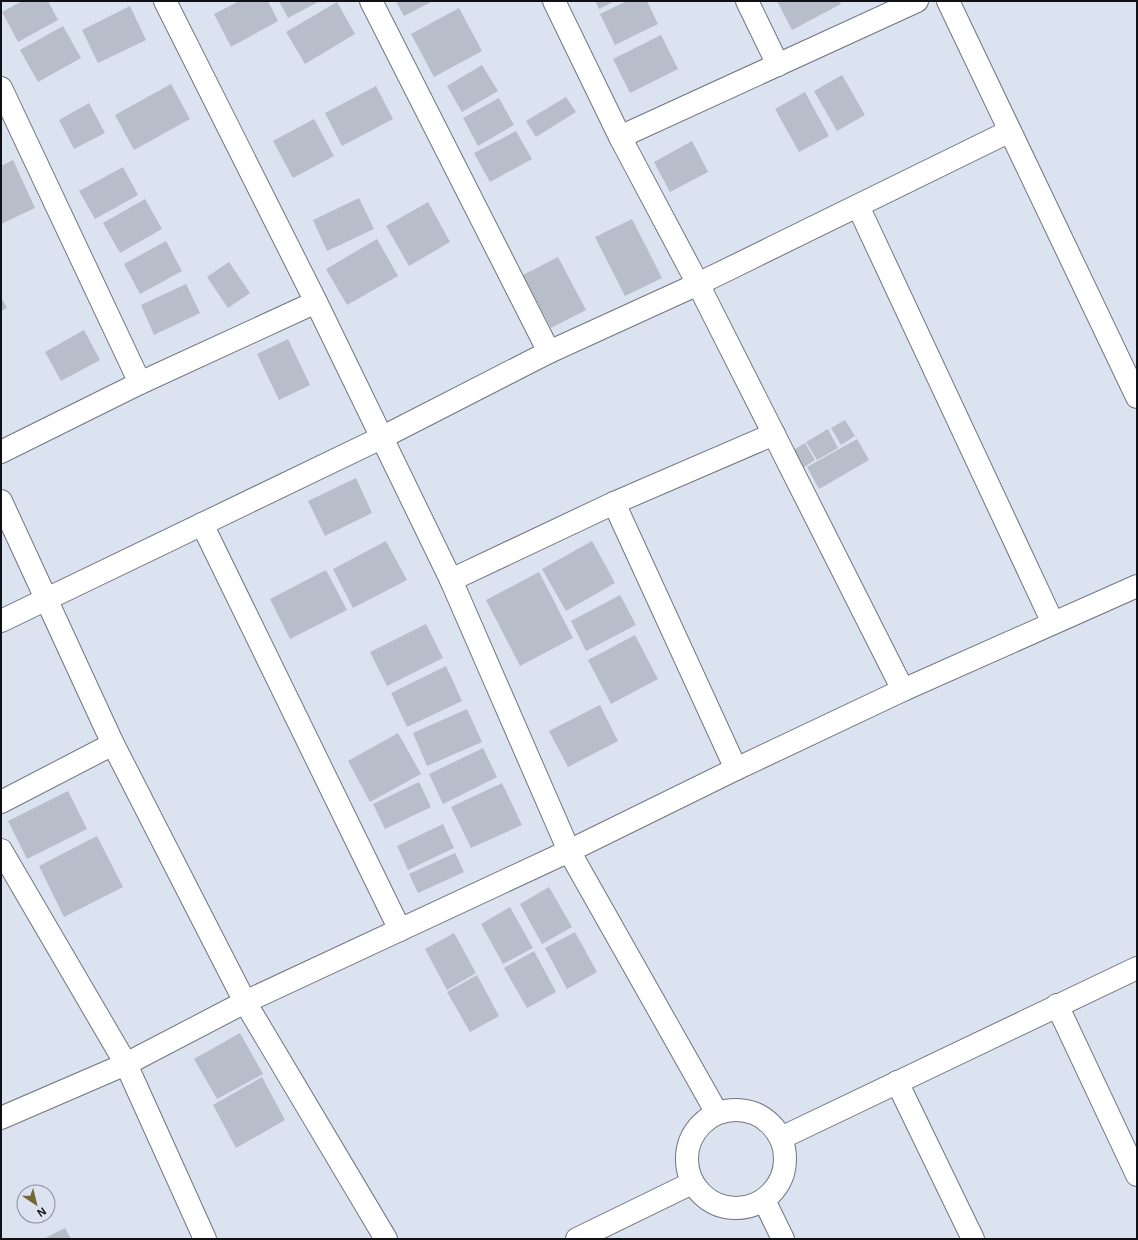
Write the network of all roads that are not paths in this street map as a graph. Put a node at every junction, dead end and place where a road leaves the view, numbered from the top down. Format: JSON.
{"nodes":[{"id":1,"x":165,"y":1,"type":"edge"},
{"id":2,"x":371,"y":1,"type":"edge"},
{"id":3,"x":554,"y":1,"type":"edge"},
{"id":4,"x":747,"y":1,"type":"edge"},
{"id":5,"x":917,"y":1,"type":"edge"},
{"id":6,"x":948,"y":1,"type":"edge"},
{"id":7,"x":778,"y":65,"type":"junction"},
{"id":8,"x":1,"y":88,"type":"edge"},
{"id":9,"x":1010,"y":131,"type":"junction"},
{"id":10,"x":620,"y":137,"type":"junction"},
{"id":11,"x":858,"y":206,"type":"junction"},
{"id":12,"x":698,"y":284,"type":"junction"},
{"id":13,"x":316,"y":302,"type":"junction"},
{"id":14,"x":549,"y":352,"type":"junction"},
{"id":15,"x":140,"y":383,"type":"junction"},
{"id":16,"x":1137,"y":397,"type":"edge"},
{"id":17,"x":774,"y":434,"type":"junction"},
{"id":18,"x":383,"y":437,"type":"junction"},
{"id":19,"x":1,"y":452,"type":"edge"},
{"id":20,"x":1,"y":501,"type":"edge"},
{"id":21,"x":614,"y":503,"type":"junction"},
{"id":22,"x":202,"y":524,"type":"junction"},
{"id":23,"x":451,"y":580,"type":"junction"},
{"id":24,"x":1137,"y":586,"type":"edge"},
{"id":25,"x":45,"y":598,"type":"junction"},
{"id":26,"x":1,"y":621,"type":"edge"},
{"id":27,"x":1053,"y":623,"type":"junction"},
{"id":28,"x":903,"y":690,"type":"junction"},
{"id":29,"x":113,"y":744,"type":"junction"},
{"id":30,"x":736,"y":768,"type":"junction"},
{"id":31,"x":1,"y":802,"type":"edge"},
{"id":32,"x":1,"y":850,"type":"edge"},
{"id":33,"x":569,"y":851,"type":"junction"},
{"id":34,"x":400,"y":930,"type":"junction"},
{"id":35,"x":1137,"y":968,"type":"edge"},
{"id":36,"x":245,"y":1002,"type":"junction"},
{"id":37,"x":1057,"y":1005,"type":"junction"},
{"id":38,"x":126,"y":1064,"type":"junction"},
{"id":39,"x":897,"y":1082,"type":"junction"},
{"id":40,"x":717,"y":1113,"type":"junction"},
{"id":41,"x":1,"y":1118,"type":"edge"},
{"id":42,"x":781,"y":1138,"type":"junction"},
{"id":43,"x":1137,"y":1175,"type":"edge"},
{"id":44,"x":692,"y":1183,"type":"junction"},
{"id":45,"x":764,"y":1200,"type":"junction"},
{"id":46,"x":205,"y":1239,"type":"edge"},
{"id":47,"x":386,"y":1239,"type":"edge"},
{"id":48,"x":577,"y":1239,"type":"edge"},
{"id":49,"x":783,"y":1239,"type":"edge"},
{"id":50,"x":973,"y":1239,"type":"edge"}],
"edges":[{"from":1,"to":13,"type":"street"},
{"from":2,"to":14,"type":"street"},
{"from":3,"to":10,"type":"street"},
{"from":4,"to":7,"type":"street"},
{"from":5,"to":7,"type":"street"},
{"from":6,"to":9,"type":"street"},
{"from":7,"to":10,"type":"street"},
{"from":8,"to":15,"type":"street"},
{"from":9,"to":11,"type":"street"},
{"from":9,"to":16,"type":"street"},
{"from":10,"to":12,"type":"street"},
{"from":11,"to":12,"type":"street"},
{"from":11,"to":27,"type":"street"},
{"from":12,"to":14,"type":"street"},
{"from":12,"to":17,"type":"street"},
{"from":13,"to":15,"type":"street"},
{"from":13,"to":18,"type":"street"},
{"from":14,"to":18,"type":"street"},
{"from":15,"to":19,"type":"street"},
{"from":17,"to":21,"type":"street"},
{"from":17,"to":28,"type":"street"},
{"from":18,"to":22,"type":"street"},
{"from":18,"to":23,"type":"street"},
{"from":20,"to":25,"type":"street"},
{"from":21,"to":23,"type":"street"},
{"from":21,"to":30,"type":"street"},
{"from":22,"to":25,"type":"street"},
{"from":22,"to":34,"type":"street"},
{"from":23,"to":33,"type":"street"},
{"from":24,"to":27,"type":"street"},
{"from":25,"to":26,"type":"street"},
{"from":25,"to":29,"type":"street"},
{"from":27,"to":28,"type":"street"},
{"from":28,"to":30,"type":"street"},
{"from":29,"to":31,"type":"street"},
{"from":29,"to":36,"type":"street"},
{"from":30,"to":33,"type":"street"},
{"from":32,"to":38,"type":"street"},
{"from":33,"to":34,"type":"street"},
{"from":33,"to":40,"type":"street"},
{"from":34,"to":36,"type":"street"},
{"from":35,"to":37,"type":"street"},
{"from":36,"to":38,"type":"street"},
{"from":36,"to":47,"type":"street"},
{"from":37,"to":39,"type":"street"},
{"from":37,"to":43,"type":"street"},
{"from":38,"to":41,"type":"street"},
{"from":38,"to":46,"type":"street"},
{"from":39,"to":42,"type":"street"},
{"from":39,"to":50,"type":"street"},
{"from":40,"to":42,"type":"street"},
{"from":40,"to":44,"type":"street"},
{"from":42,"to":45,"type":"street"},
{"from":44,"to":45,"type":"street"},
{"from":44,"to":48,"type":"street"},
{"from":45,"to":49,"type":"street"}]}
